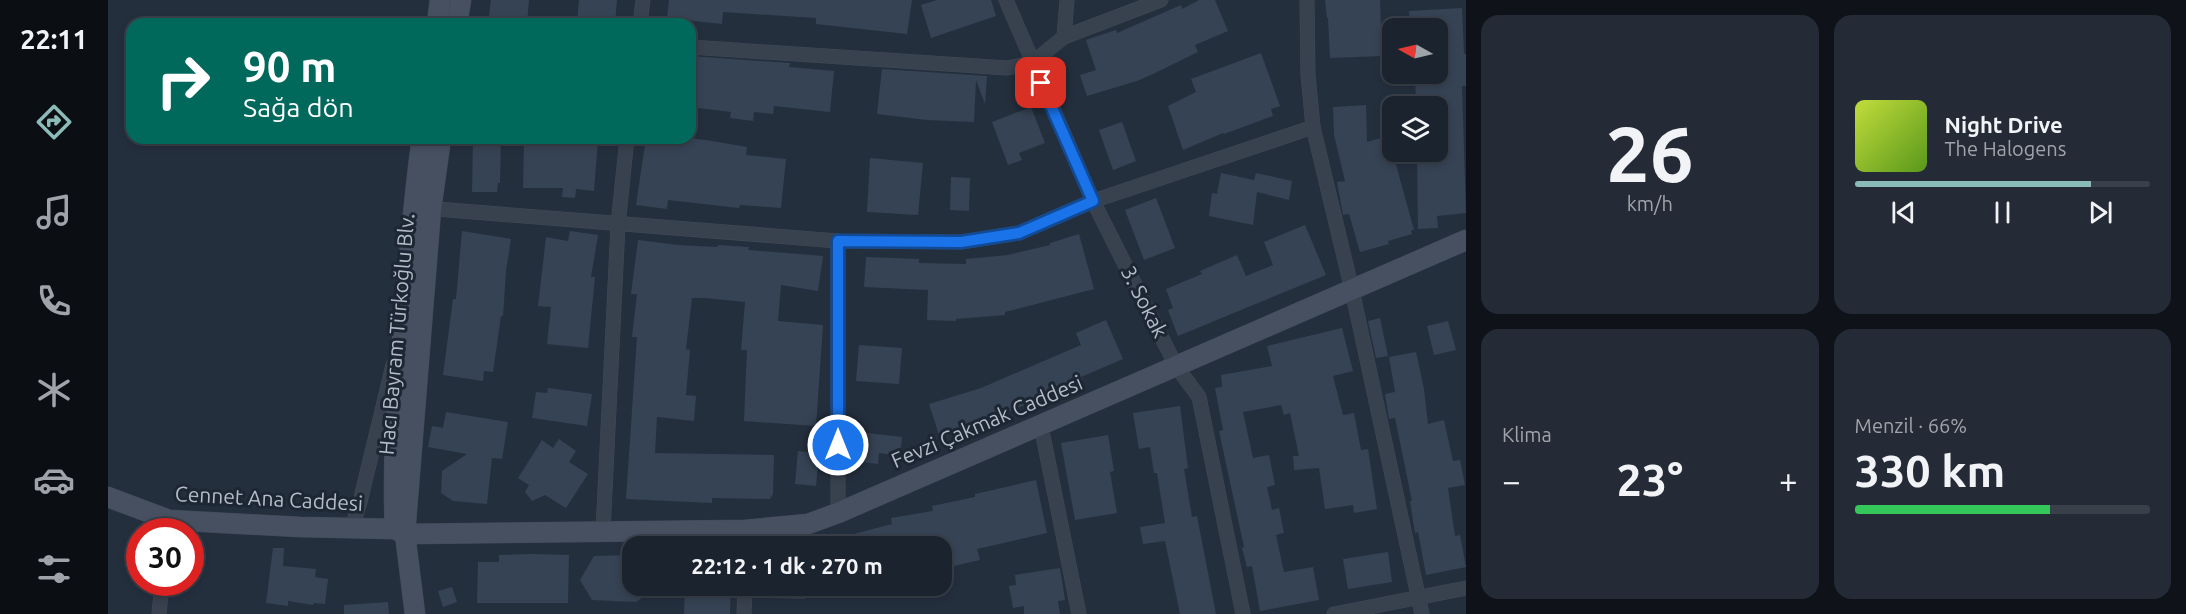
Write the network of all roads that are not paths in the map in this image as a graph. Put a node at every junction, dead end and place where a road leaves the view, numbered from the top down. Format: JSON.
{"nodes":[{"id":1,"x":440,"y":0,"type":"edge"},
{"id":2,"x":461,"y":0,"type":"edge"},
{"id":3,"x":643,"y":0,"type":"edge"},
{"id":4,"x":1006,"y":0,"type":"edge"},
{"id":5,"x":1067,"y":0,"type":"edge"},
{"id":6,"x":1161,"y":0,"type":"edge"},
{"id":7,"x":1307,"y":0,"type":"edge"},
{"id":8,"x":438,"y":18,"type":"edge"},
{"id":9,"x":459,"y":18,"type":"edge"},
{"id":10,"x":641,"y":18,"type":"edge"},
{"id":11,"x":1064,"y":37,"type":"junction"},
{"id":12,"x":696,"y":47,"type":"edge"},
{"id":13,"x":1032,"y":63,"type":"junction"},
{"id":14,"x":1313,"y":127,"type":"junction"},
{"id":15,"x":422,"y":144,"type":"edge"},
{"id":16,"x":439,"y":144,"type":"edge"},
{"id":17,"x":626,"y":144,"type":"edge"},
{"id":18,"x":1093,"y":201,"type":"junction"},
{"id":19,"x":422,"y":208,"type":"junction"},
{"id":20,"x":618,"y":225,"type":"junction"},
{"id":21,"x":1466,"y":240,"type":"edge"},
{"id":22,"x":838,"y":241,"type":"junction"},
{"id":23,"x":1352,"y":290,"type":"junction"},
{"id":24,"x":404,"y":313,"type":"junction"},
{"id":25,"x":1176,"y":366,"type":"junction"},
{"id":26,"x":1041,"y":426,"type":"junction"},
{"id":27,"x":108,"y":497,"type":"edge"},
{"id":28,"x":838,"y":513,"type":"junction"},
{"id":29,"x":152,"y":518,"type":"edge"},
{"id":30,"x":204,"y":526,"type":"edge"},
{"id":31,"x":352,"y":527,"type":"junction"},
{"id":32,"x":400,"y":531,"type":"junction"},
{"id":33,"x":603,"y":531,"type":"junction"},
{"id":34,"x":704,"y":536,"type":"edge"},
{"id":35,"x":754,"y":536,"type":"edge"},
{"id":36,"x":1466,"y":588,"type":"edge"},
{"id":37,"x":161,"y":596,"type":"edge"},
{"id":38,"x":745,"y":596,"type":"edge"},
{"id":39,"x":1419,"y":598,"type":"junction"},
{"id":40,"x":159,"y":614,"type":"edge"},
{"id":41,"x":405,"y":614,"type":"edge"},
{"id":42,"x":415,"y":614,"type":"edge"},
{"id":43,"x":744,"y":614,"type":"edge"},
{"id":44,"x":1078,"y":614,"type":"edge"},
{"id":45,"x":1243,"y":614,"type":"edge"},
{"id":46,"x":1334,"y":614,"type":"edge"},
{"id":47,"x":1422,"y":614,"type":"edge"}],
"edges":[{"from":1,"to":8,"type":"street"},
{"from":2,"to":9,"type":"street"},
{"from":3,"to":10,"type":"street"},
{"from":4,"to":13,"type":"street","name":"3. Sokak"},
{"from":5,"to":11,"type":"street"},
{"from":6,"to":11,"type":"street"},
{"from":7,"to":14,"type":"street"},
{"from":11,"to":13,"type":"street"},
{"from":12,"to":13,"type":"street"},
{"from":13,"to":18,"type":"street","name":"3. Sokak"},
{"from":14,"to":18,"type":"street"},
{"from":14,"to":23,"type":"street"},
{"from":15,"to":19,"type":"street","name":"Hacı Bayram Türkoğlu Blv."},
{"from":16,"to":19,"type":"street","name":"Hacı Bayram Türkoğlu Blv."},
{"from":17,"to":20,"type":"street"},
{"from":18,"to":22,"type":"street"},
{"from":18,"to":25,"type":"street","name":"3. Sokak"},
{"from":19,"to":20,"type":"street"},
{"from":19,"to":24,"type":"street","name":"Hacı Bayram Türkoğlu Blv."},
{"from":19,"to":32,"type":"street","name":"Hacı Bayram Türkoğlu Blv."},
{"from":20,"to":22,"type":"street"},
{"from":20,"to":33,"type":"street"},
{"from":21,"to":23,"type":"street","name":"Fevzi Çakmak Caddesi"},
{"from":22,"to":28,"type":"street"},
{"from":23,"to":25,"type":"street","name":"Fevzi Çakmak Caddesi"},
{"from":23,"to":39,"type":"street"},
{"from":24,"to":31,"type":"street"},
{"from":24,"to":32,"type":"street","name":"Hacı Bayram Türkoğlu Blv."},
{"from":25,"to":26,"type":"street","name":"Fevzi Çakmak Caddesi"},
{"from":25,"to":45,"type":"street","name":"3. Sokak"},
{"from":26,"to":28,"type":"street","name":"Fevzi Çakmak Caddesi"},
{"from":26,"to":44,"type":"street"},
{"from":27,"to":29,"type":"street","name":"Cennet Ana Caddesi"},
{"from":28,"to":35,"type":"street","name":"Fevzi Çakmak Caddesi"},
{"from":30,"to":31,"type":"street","name":"Cennet Ana Caddesi"},
{"from":31,"to":32,"type":"street","name":"Cennet Ana Caddesi"},
{"from":32,"to":33,"type":"street","name":"Fevzi Çakmak Caddesi"},
{"from":32,"to":41,"type":"street"},
{"from":32,"to":42,"type":"street"},
{"from":33,"to":34,"type":"street","name":"Fevzi Çakmak Caddesi"},
{"from":36,"to":39,"type":"street"},
{"from":37,"to":40,"type":"street"},
{"from":38,"to":43,"type":"street"},
{"from":39,"to":46,"type":"street"},
{"from":39,"to":47,"type":"street"}]}
